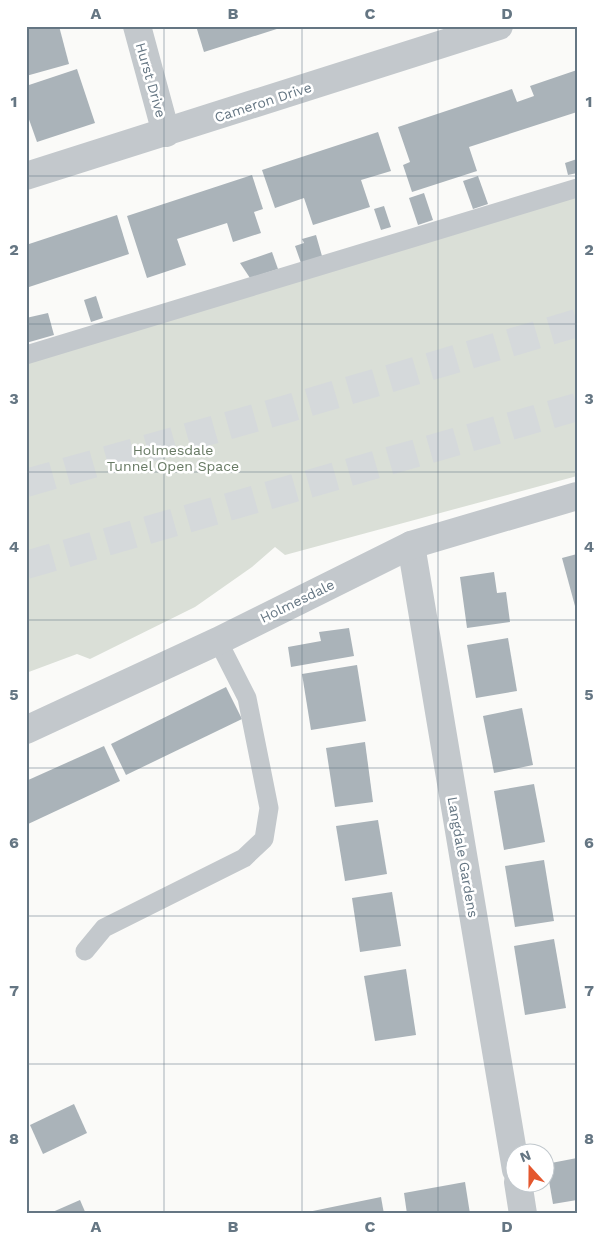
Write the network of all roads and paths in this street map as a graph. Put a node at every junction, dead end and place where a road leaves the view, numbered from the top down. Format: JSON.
{"nodes":[{"id":1,"x":136,"y":26,"type":"edge"},
{"id":2,"x":499,"y":26,"type":"edge"},
{"id":3,"x":166,"y":133,"type":"junction"},
{"id":4,"x":26,"y":176,"type":"edge"},
{"id":5,"x":577,"y":188,"type":"edge"},
{"id":6,"x":26,"y":355,"type":"edge"},
{"id":7,"x":577,"y":496,"type":"edge"},
{"id":8,"x":410,"y":544,"type":"junction"},
{"id":9,"x":218,"y":641,"type":"junction"},
{"id":10,"x":26,"y":730,"type":"edge"},
{"id":11,"x":85,"y":951,"type":"dead end"},
{"id":12,"x":511,"y":1142,"type":"edge"},
{"id":13,"x":520,"y":1192,"type":"edge"},
{"id":14,"x":523,"y":1214,"type":"edge"}],
"edges":[{"from":1,"to":3,"type":"street","name":"Hurst Drive"},
{"from":2,"to":3,"type":"street","name":"Cameron Drive"},
{"from":3,"to":4,"type":"street","name":"Cameron Drive"},
{"from":5,"to":6,"type":"lane"},
{"from":7,"to":8,"type":"street","name":"Holmesdale"},
{"from":8,"to":9,"type":"street","name":"Holmesdale"},
{"from":8,"to":12,"type":"street","name":"Langdale Gardens"},
{"from":9,"to":10,"type":"street","name":"Holmesdale"},
{"from":9,"to":11,"type":"lane"},
{"from":13,"to":14,"type":"street"}]}
